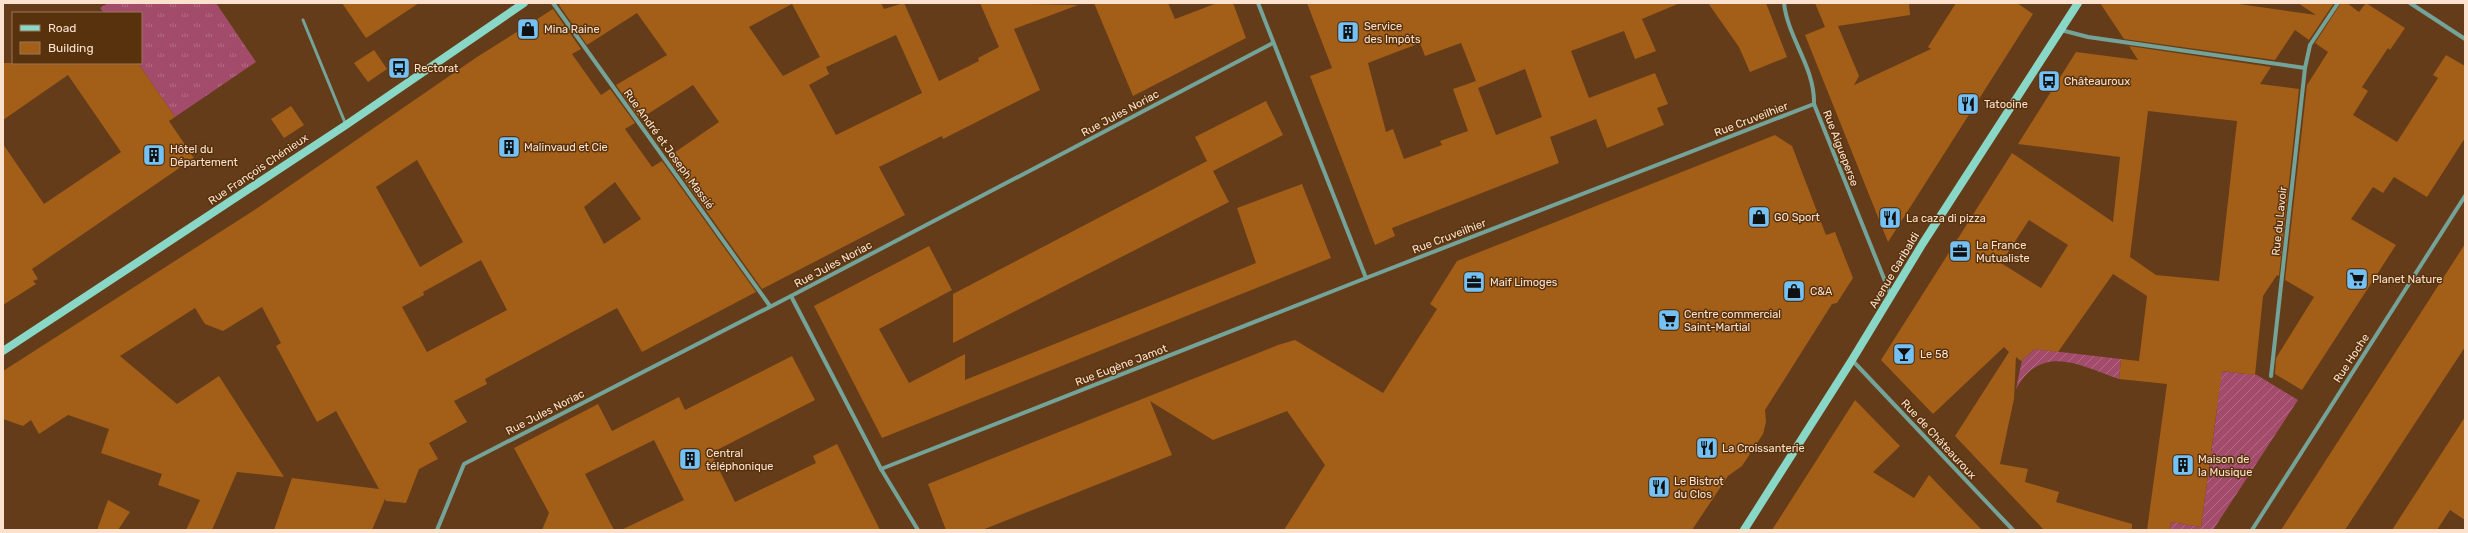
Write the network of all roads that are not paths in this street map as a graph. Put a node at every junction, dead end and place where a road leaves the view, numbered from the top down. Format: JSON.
{"nodes":[{"id":1,"x":524,"y":3,"type":"edge"},
{"id":2,"x":552,"y":3,"type":"edge"},
{"id":3,"x":1258,"y":3,"type":"edge"},
{"id":4,"x":1784,"y":3,"type":"edge"},
{"id":5,"x":2078,"y":3,"type":"edge"},
{"id":6,"x":2338,"y":3,"type":"edge"},
{"id":7,"x":2410,"y":3,"type":"edge"},
{"id":8,"x":303,"y":20,"type":"dead end"},
{"id":9,"x":2060,"y":30,"type":"junction"},
{"id":10,"x":2465,"y":39,"type":"edge"},
{"id":11,"x":1273,"y":43,"type":"junction"},
{"id":12,"x":2305,"y":68,"type":"junction"},
{"id":13,"x":1814,"y":104,"type":"junction"},
{"id":14,"x":346,"y":125,"type":"junction"},
{"id":15,"x":2465,"y":196,"type":"edge"},
{"id":16,"x":1366,"y":278,"type":"junction"},
{"id":17,"x":792,"y":296,"type":"junction"},
{"id":18,"x":1891,"y":297,"type":"junction"},
{"id":19,"x":770,"y":306,"type":"junction"},
{"id":20,"x":3,"y":352,"type":"edge"},
{"id":21,"x":1852,"y":360,"type":"junction"},
{"id":22,"x":2271,"y":376,"type":"dead end"},
{"id":23,"x":881,"y":469,"type":"junction"},
{"id":24,"x":437,"y":530,"type":"edge"},
{"id":25,"x":918,"y":530,"type":"edge"},
{"id":26,"x":1744,"y":530,"type":"edge"},
{"id":27,"x":2013,"y":530,"type":"edge"},
{"id":28,"x":2252,"y":530,"type":"edge"}],
"edges":[{"from":1,"to":14,"type":"main road","name":"Rue François Chénieux"},
{"from":2,"to":19,"type":"street","name":"Rue André et Joseph Massié"},
{"from":3,"to":11,"type":"street"},
{"from":4,"to":13,"type":"street","name":"Rue Aigueperse"},
{"from":5,"to":9,"type":"main road","name":"Avenue Garibaldi"},
{"from":6,"to":12,"type":"street","name":"Rue du Lavoir"},
{"from":7,"to":10,"type":"street"},
{"from":8,"to":14,"type":"lane"},
{"from":9,"to":12,"type":"street"},
{"from":9,"to":18,"type":"main road","name":"Avenue Garibaldi"},
{"from":11,"to":16,"type":"street"},
{"from":11,"to":17,"type":"street","name":"Rue Jules Noriac"},
{"from":12,"to":22,"type":"street","name":"Rue du Lavoir"},
{"from":13,"to":16,"type":"street","name":"Rue Cruveilhier"},
{"from":13,"to":18,"type":"street","name":"Rue Aigueperse"},
{"from":14,"to":20,"type":"main road","name":"Rue François Chénieux"},
{"from":15,"to":28,"type":"street","name":"Rue Hoche"},
{"from":16,"to":23,"type":"street","name":"Rue Eugène Jamot"},
{"from":17,"to":19,"type":"street","name":"Rue Jules Noriac"},
{"from":17,"to":23,"type":"street"},
{"from":18,"to":21,"type":"main road","name":"Avenue Garibaldi"},
{"from":19,"to":24,"type":"street","name":"Rue Jules Noriac"},
{"from":21,"to":26,"type":"main road","name":"Avenue Garibaldi"},
{"from":21,"to":27,"type":"street","name":"Rue de Châteauroux"},
{"from":23,"to":25,"type":"street"}]}
